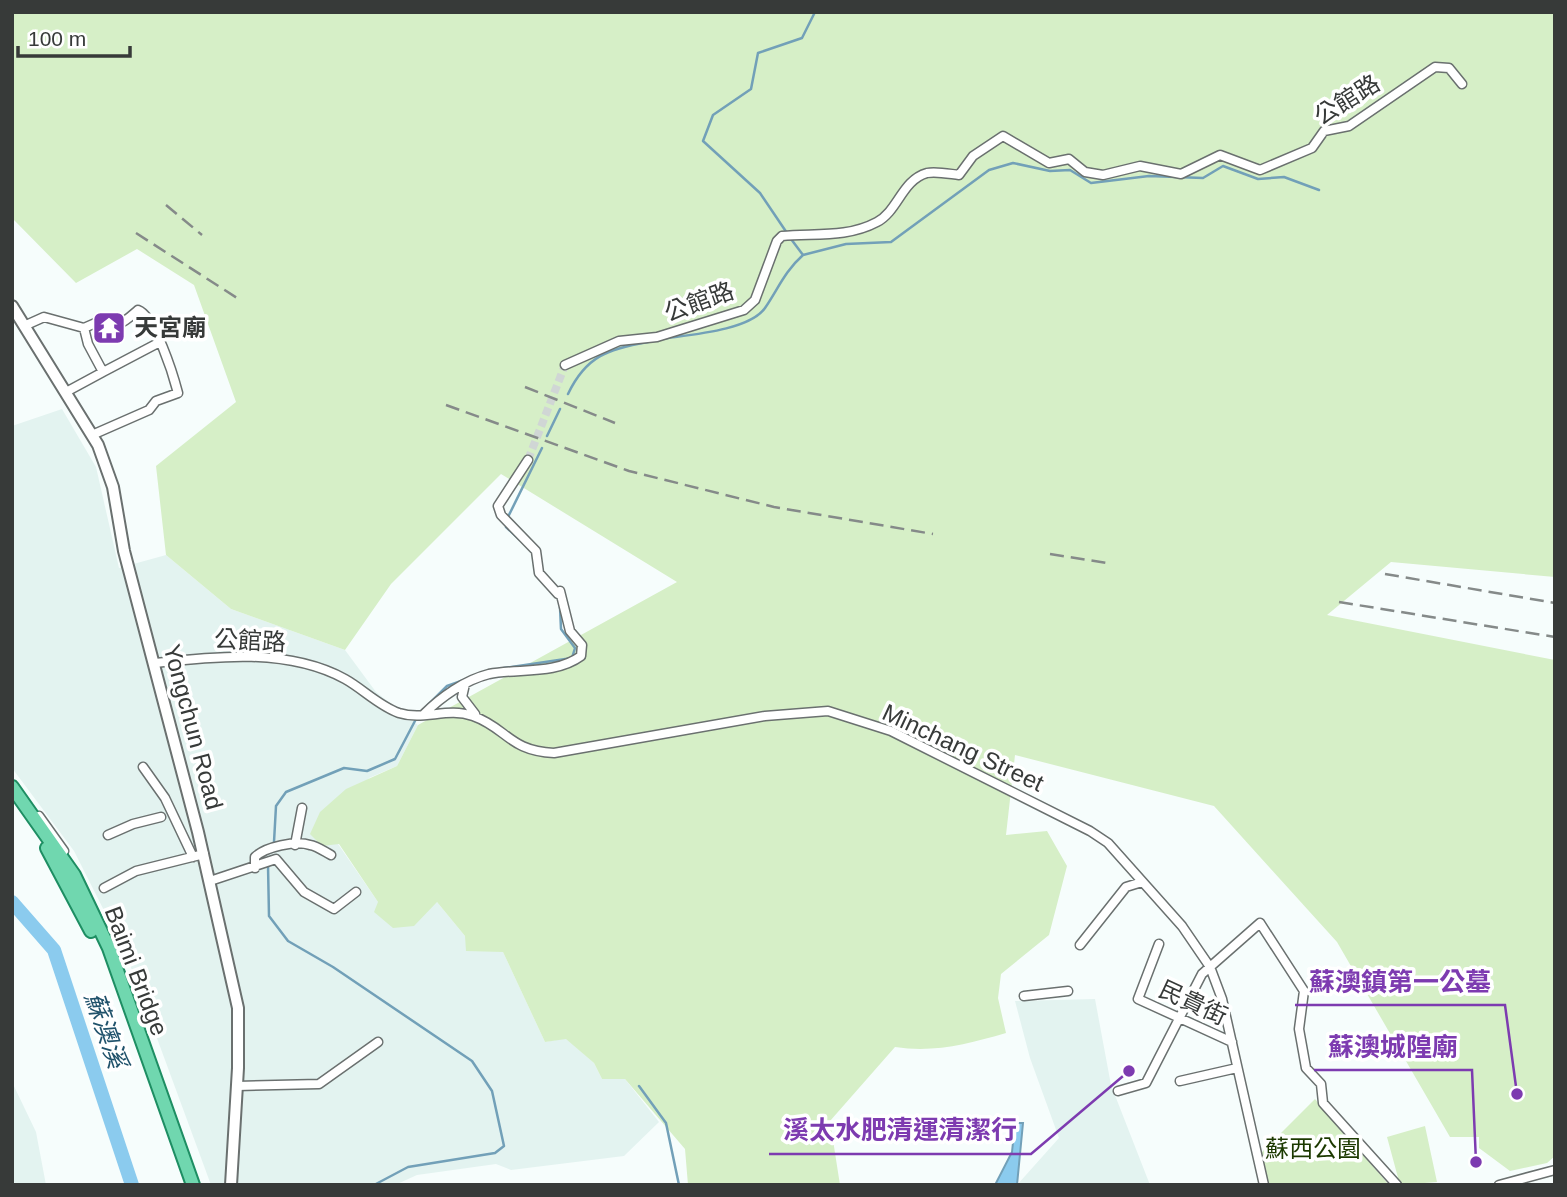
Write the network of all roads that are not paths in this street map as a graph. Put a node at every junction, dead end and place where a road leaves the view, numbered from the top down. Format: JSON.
{"nodes":[{"id":1,"x":1462,"y":83,"type":"dead end"},
{"id":2,"x":12,"y":306,"type":"edge"},
{"id":3,"x":24,"y":326,"type":"junction"},
{"id":4,"x":84,"y":328,"type":"junction"},
{"id":5,"x":160,"y":342,"type":"junction"},
{"id":6,"x":565,"y":365,"type":"tunnel mouth"},
{"id":7,"x":103,"y":372,"type":"junction"},
{"id":8,"x":66,"y":392,"type":"junction"},
{"id":9,"x":92,"y":435,"type":"junction"},
{"id":10,"x":528,"y":460,"type":"tunnel mouth"},
{"id":11,"x":155,"y":663,"type":"junction"},
{"id":12,"x":466,"y":684,"type":"junction"},
{"id":13,"x":424,"y":714,"type":"junction"},
{"id":14,"x":480,"y":719,"type":"junction"},
{"id":15,"x":143,"y":767,"type":"dead end"},
{"id":16,"x":12,"y":780,"type":"edge"},
{"id":17,"x":12,"y":787,"type":"edge"},
{"id":18,"x":12,"y":799,"type":"edge"},
{"id":19,"x":302,"y":808,"type":"dead end"},
{"id":20,"x":161,"y":817,"type":"dead end"},
{"id":21,"x":108,"y":835,"type":"dead end"},
{"id":22,"x":295,"y":845,"type":"junction"},
{"id":23,"x":331,"y":855,"type":"dead end"},
{"id":24,"x":198,"y":856,"type":"junction"},
{"id":25,"x":255,"y":867,"type":"junction"},
{"id":26,"x":210,"y":881,"type":"junction"},
{"id":27,"x":1142,"y":882,"type":"junction"},
{"id":28,"x":104,"y":888,"type":"dead end"},
{"id":29,"x":356,"y":892,"type":"dead end"},
{"id":30,"x":1159,"y":944,"type":"dead end"},
{"id":31,"x":1080,"y":945,"type":"dead end"},
{"id":32,"x":1210,"y":967,"type":"junction"},
{"id":33,"x":1068,"y":991,"type":"dead end"},
{"id":34,"x":1024,"y":996,"type":"dead end"},
{"id":35,"x":1181,"y":1018,"type":"junction"},
{"id":36,"x":378,"y":1042,"type":"dead end"},
{"id":37,"x":1232,"y":1042,"type":"junction"},
{"id":38,"x":1237,"y":1068,"type":"junction"},
{"id":39,"x":1180,"y":1081,"type":"dead end"},
{"id":40,"x":237,"y":1086,"type":"junction"},
{"id":41,"x":1118,"y":1091,"type":"dead end"},
{"id":42,"x":1555,"y":1170,"type":"edge"},
{"id":43,"x":185,"y":1185,"type":"edge"},
{"id":44,"x":195,"y":1185,"type":"edge"},
{"id":45,"x":231,"y":1185,"type":"edge"},
{"id":46,"x":1264,"y":1185,"type":"edge"},
{"id":47,"x":1397,"y":1185,"type":"edge"},
{"id":48,"x":1499,"y":1185,"type":"edge"}],
"edges":[{"from":1,"to":6,"type":"street","name":"公館路"},
{"from":2,"to":3,"type":"street","name":"Yongchun Road"},
{"from":3,"to":4,"type":"street"},
{"from":3,"to":8,"type":"street","name":"Yongchun Road"},
{"from":4,"to":5,"type":"street"},
{"from":4,"to":7,"type":"street"},
{"from":5,"to":7,"type":"street"},
{"from":5,"to":9,"type":"street"},
{"from":7,"to":8,"type":"street"},
{"from":8,"to":9,"type":"street","name":"Yongchun Road"},
{"from":9,"to":11,"type":"street","name":"Yongchun Road"},
{"from":10,"to":12,"type":"street"},
{"from":11,"to":13,"type":"street","name":"公館路"},
{"from":11,"to":24,"type":"street","name":"Yongchun Road"},
{"from":12,"to":13,"type":"street"},
{"from":12,"to":14,"type":"street"},
{"from":13,"to":14,"type":"street","name":"Minchang Street"},
{"from":14,"to":27,"type":"street","name":"Minchang Street"},
{"from":15,"to":24,"type":"street"},
{"from":16,"to":44,"type":"street"},
{"from":17,"to":44,"type":"main road","name":"Baimi Bridge"},
{"from":18,"to":43,"type":"main road","name":"Baimi Bridge"},
{"from":19,"to":22,"type":"street"},
{"from":20,"to":21,"type":"street"},
{"from":22,"to":23,"type":"street"},
{"from":22,"to":25,"type":"street"},
{"from":24,"to":26,"type":"street","name":"Yongchun Road"},
{"from":24,"to":28,"type":"street"},
{"from":25,"to":26,"type":"street"},
{"from":25,"to":29,"type":"street"},
{"from":26,"to":40,"type":"street","name":"Yongchun Road"},
{"from":27,"to":31,"type":"street"},
{"from":27,"to":32,"type":"street","name":"Minchang Street"},
{"from":30,"to":35,"type":"street","name":"民貴街"},
{"from":32,"to":35,"type":"street"},
{"from":32,"to":37,"type":"street","name":"Minchang Street"},
{"from":32,"to":47,"type":"street"},
{"from":33,"to":34,"type":"street"},
{"from":35,"to":37,"type":"street","name":"民貴街"},
{"from":35,"to":41,"type":"street"},
{"from":36,"to":40,"type":"street"},
{"from":37,"to":38,"type":"street","name":"Minchang Street"},
{"from":38,"to":39,"type":"street"},
{"from":38,"to":46,"type":"street","name":"Minchang Street"},
{"from":40,"to":45,"type":"street","name":"Yongchun Road"},
{"from":42,"to":48,"type":"street"}]}
